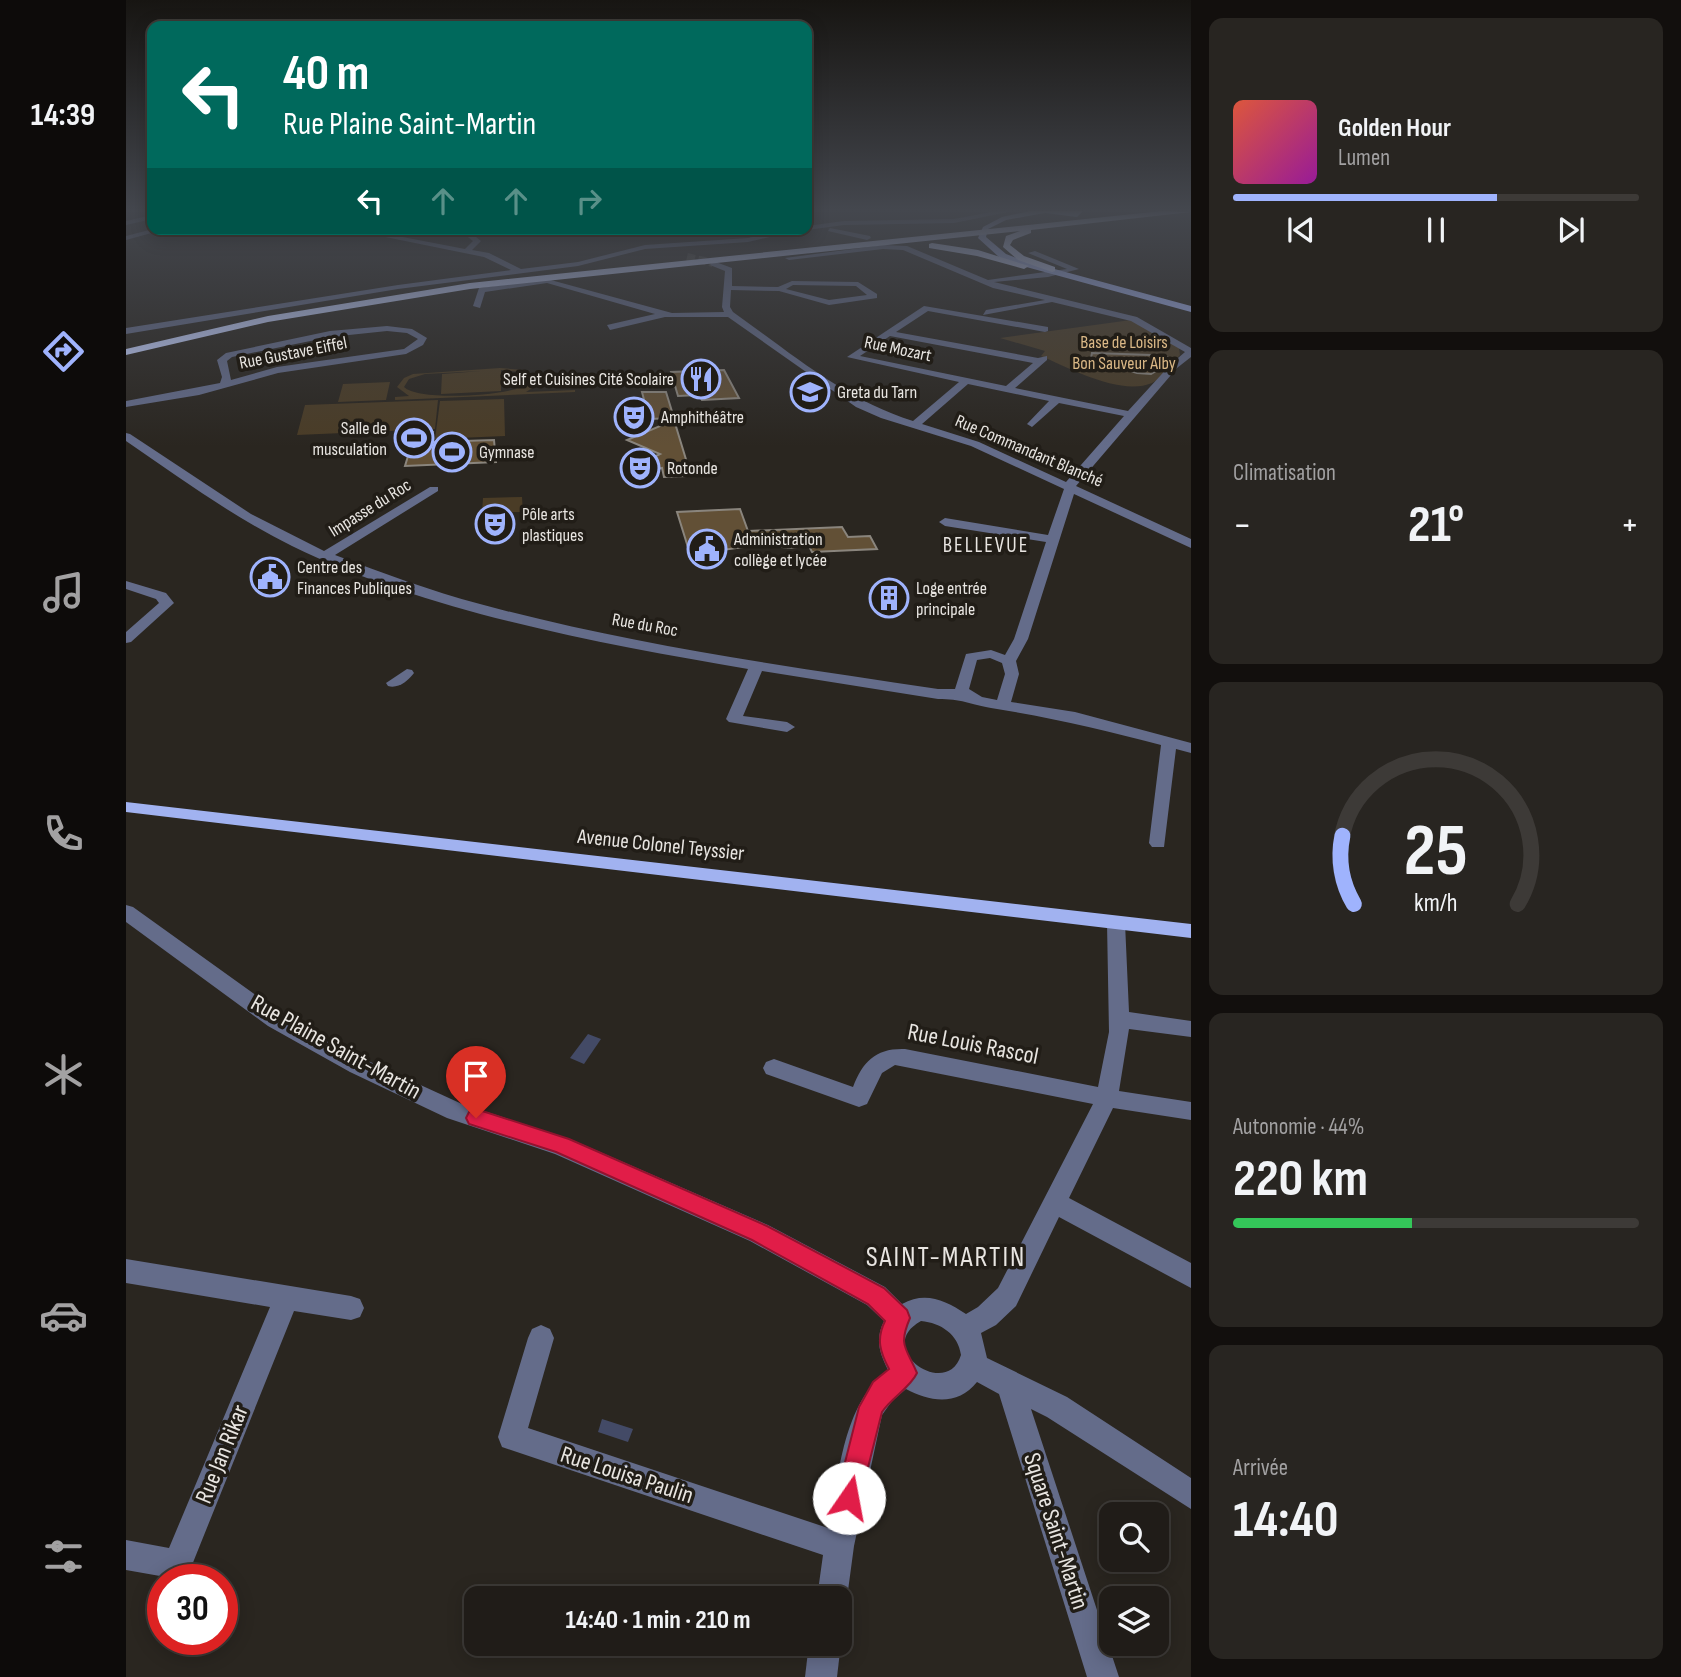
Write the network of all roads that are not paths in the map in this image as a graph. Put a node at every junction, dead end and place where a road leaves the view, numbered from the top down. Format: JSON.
{"nodes":[{"id":1,"x":384,"y":289,"type":"edge"},
{"id":2,"x":422,"y":289,"type":"edge"},
{"id":3,"x":487,"y":289,"type":"edge"},
{"id":4,"x":577,"y":289,"type":"edge"},
{"id":5,"x":727,"y":289,"type":"edge"},
{"id":6,"x":779,"y":289,"type":"edge"},
{"id":7,"x":865,"y":289,"type":"edge"},
{"id":8,"x":1015,"y":289,"type":"edge"},
{"id":9,"x":1124,"y":289,"type":"edge"},
{"id":10,"x":1058,"y":301,"type":"junction"},
{"id":11,"x":477,"y":306,"type":"dead end"},
{"id":12,"x":1191,"y":307,"type":"edge"},
{"id":13,"x":665,"y":314,"type":"junction"},
{"id":14,"x":730,"y":314,"type":"junction"},
{"id":15,"x":972,"y":315,"type":"junction"},
{"id":16,"x":610,"y":327,"type":"dead end"},
{"id":17,"x":1045,"y":329,"type":"dead end"},
{"id":18,"x":126,"y":331,"type":"edge"},
{"id":19,"x":888,"y":333,"type":"junction"},
{"id":20,"x":1170,"y":338,"type":"junction"},
{"id":21,"x":1191,"y":346,"type":"edge"},
{"id":22,"x":126,"y":350,"type":"edge"},
{"id":23,"x":1189,"y":356,"type":"edge"},
{"id":24,"x":965,"y":382,"type":"junction"},
{"id":25,"x":225,"y":384,"type":"junction"},
{"id":26,"x":1007,"y":390,"type":"junction"},
{"id":27,"x":1056,"y":400,"type":"junction"},
{"id":28,"x":126,"y":404,"type":"edge"},
{"id":29,"x":1132,"y":415,"type":"junction"},
{"id":30,"x":916,"y":424,"type":"junction"},
{"id":31,"x":1032,"y":424,"type":"dead end"},
{"id":32,"x":126,"y":436,"type":"edge"},
{"id":33,"x":1070,"y":487,"type":"junction"},
{"id":34,"x":434,"y":489,"type":"dead end"},
{"id":35,"x":945,"y":522,"type":"dead end"},
{"id":36,"x":1054,"y":540,"type":"junction"},
{"id":37,"x":1191,"y":544,"type":"edge"},
{"id":38,"x":325,"y":556,"type":"junction"},
{"id":39,"x":126,"y":584,"type":"edge"},
{"id":40,"x":126,"y":639,"type":"edge"},
{"id":41,"x":1009,"y":661,"type":"junction"},
{"id":42,"x":757,"y":666,"type":"junction"},
{"id":43,"x":407,"y":673,"type":"dead end"},
{"id":44,"x":393,"y":683,"type":"dead end"},
{"id":45,"x":964,"y":694,"type":"junction"},
{"id":46,"x":1003,"y":703,"type":"junction"},
{"id":47,"x":787,"y":727,"type":"dead end"},
{"id":48,"x":1169,"y":741,"type":"junction"},
{"id":49,"x":1191,"y":747,"type":"edge"},
{"id":50,"x":126,"y":807,"type":"edge"},
{"id":51,"x":1158,"y":843,"type":"dead end"},
{"id":52,"x":126,"y":912,"type":"edge"},
{"id":53,"x":1116,"y":923,"type":"junction"},
{"id":54,"x":1191,"y":931,"type":"edge"},
{"id":55,"x":1118,"y":1020,"type":"junction"},
{"id":56,"x":1191,"y":1029,"type":"edge"},
{"id":57,"x":774,"y":1068,"type":"dead end"},
{"id":58,"x":1107,"y":1098,"type":"junction"},
{"id":59,"x":1191,"y":1111,"type":"edge"},
{"id":60,"x":1055,"y":1203,"type":"junction"},
{"id":61,"x":126,"y":1271,"type":"edge"},
{"id":62,"x":1191,"y":1276,"type":"edge"},
{"id":63,"x":287,"y":1296,"type":"junction"},
{"id":64,"x":351,"y":1308,"type":"dead end"},
{"id":65,"x":899,"y":1318,"type":"junction"},
{"id":66,"x":965,"y":1328,"type":"junction"},
{"id":67,"x":541,"y":1338,"type":"dead end"},
{"id":68,"x":973,"y":1364,"type":"junction"},
{"id":69,"x":905,"y":1373,"type":"junction"},
{"id":70,"x":1010,"y":1385,"type":"junction"},
{"id":71,"x":1191,"y":1495,"type":"edge"},
{"id":72,"x":839,"y":1546,"type":"junction"},
{"id":73,"x":126,"y":1555,"type":"edge"},
{"id":74,"x":834,"y":1586,"type":"edge"},
{"id":75,"x":823,"y":1656,"type":"edge"},
{"id":76,"x":821,"y":1677,"type":"edge"},
{"id":77,"x":1103,"y":1677,"type":"edge"}],
"edges":[{"from":1,"to":18,"type":"street"},
{"from":2,"to":22,"type":"highway"},
{"from":3,"to":11,"type":"street"},
{"from":4,"to":13,"type":"street"},
{"from":5,"to":14,"type":"street"},
{"from":6,"to":7,"type":"street"},
{"from":8,"to":10,"type":"street"},
{"from":9,"to":12,"type":"main road"},
{"from":10,"to":15,"type":"street","name":"Rue Mozart"},
{"from":10,"to":20,"type":"street"},
{"from":13,"to":14,"type":"street"},
{"from":13,"to":16,"type":"street"},
{"from":14,"to":30,"type":"street","name":"Rue Commandant Blanché"},
{"from":15,"to":17,"type":"street","name":"Rue Mozart"},
{"from":15,"to":19,"type":"street","name":"Rue Mozart"},
{"from":19,"to":24,"type":"street","name":"Rue Mozart"},
{"from":19,"to":26,"type":"street"},
{"from":20,"to":21,"type":"street"},
{"from":20,"to":23,"type":"street"},
{"from":23,"to":29,"type":"street"},
{"from":24,"to":26,"type":"street"},
{"from":24,"to":30,"type":"street"},
{"from":25,"to":25,"type":"street","name":"Rue Gustave Eiffel"},
{"from":25,"to":28,"type":"street","name":"Rue Gustave Eiffel"},
{"from":26,"to":27,"type":"street"},
{"from":27,"to":29,"type":"street"},
{"from":27,"to":31,"type":"street"},
{"from":29,"to":33,"type":"street"},
{"from":30,"to":33,"type":"street","name":"Rue Commandant Blanché"},
{"from":32,"to":38,"type":"street","name":"Rue du Roc"},
{"from":33,"to":36,"type":"street"},
{"from":33,"to":37,"type":"street","name":"Rue Commandant Blanché"},
{"from":34,"to":38,"type":"street","name":"Impasse du Roc"},
{"from":35,"to":36,"type":"street"},
{"from":36,"to":41,"type":"street"},
{"from":38,"to":42,"type":"street","name":"Rue du Roc"},
{"from":39,"to":40,"type":"street"},
{"from":41,"to":45,"type":"street"},
{"from":41,"to":46,"type":"street"},
{"from":42,"to":45,"type":"street","name":"Rue du Roc"},
{"from":42,"to":47,"type":"street"},
{"from":43,"to":44,"type":"street"},
{"from":45,"to":46,"type":"street","name":"Rue du Roc"},
{"from":46,"to":48,"type":"street","name":"Rue du Roc"},
{"from":48,"to":49,"type":"street","name":"Rue du Roc"},
{"from":48,"to":51,"type":"street"},
{"from":50,"to":53,"type":"main road","name":"Avenue Colonel Teyssier"},
{"from":52,"to":65,"type":"street","name":"Rue Plaine Saint-Martin"},
{"from":53,"to":54,"type":"main road","name":"Avenue Colonel Teyssier"},
{"from":53,"to":55,"type":"street"},
{"from":55,"to":56,"type":"street"},
{"from":55,"to":58,"type":"street"},
{"from":57,"to":58,"type":"street","name":"Rue Louis Rascol"},
{"from":58,"to":59,"type":"street"},
{"from":58,"to":60,"type":"street"},
{"from":60,"to":62,"type":"street"},
{"from":60,"to":66,"type":"street"},
{"from":61,"to":63,"type":"street"},
{"from":63,"to":64,"type":"street"},
{"from":63,"to":73,"type":"street","name":"Rue Jan Rikar"},
{"from":65,"to":66,"type":"street"},
{"from":65,"to":69,"type":"street"},
{"from":66,"to":68,"type":"street"},
{"from":67,"to":72,"type":"street","name":"Rue Louisa Paulin"},
{"from":68,"to":69,"type":"street"},
{"from":68,"to":70,"type":"street"},
{"from":69,"to":72,"type":"street"},
{"from":70,"to":71,"type":"street"},
{"from":70,"to":77,"type":"street","name":"Square Saint-Martin"},
{"from":72,"to":74,"type":"street"},
{"from":75,"to":76,"type":"street"}]}
